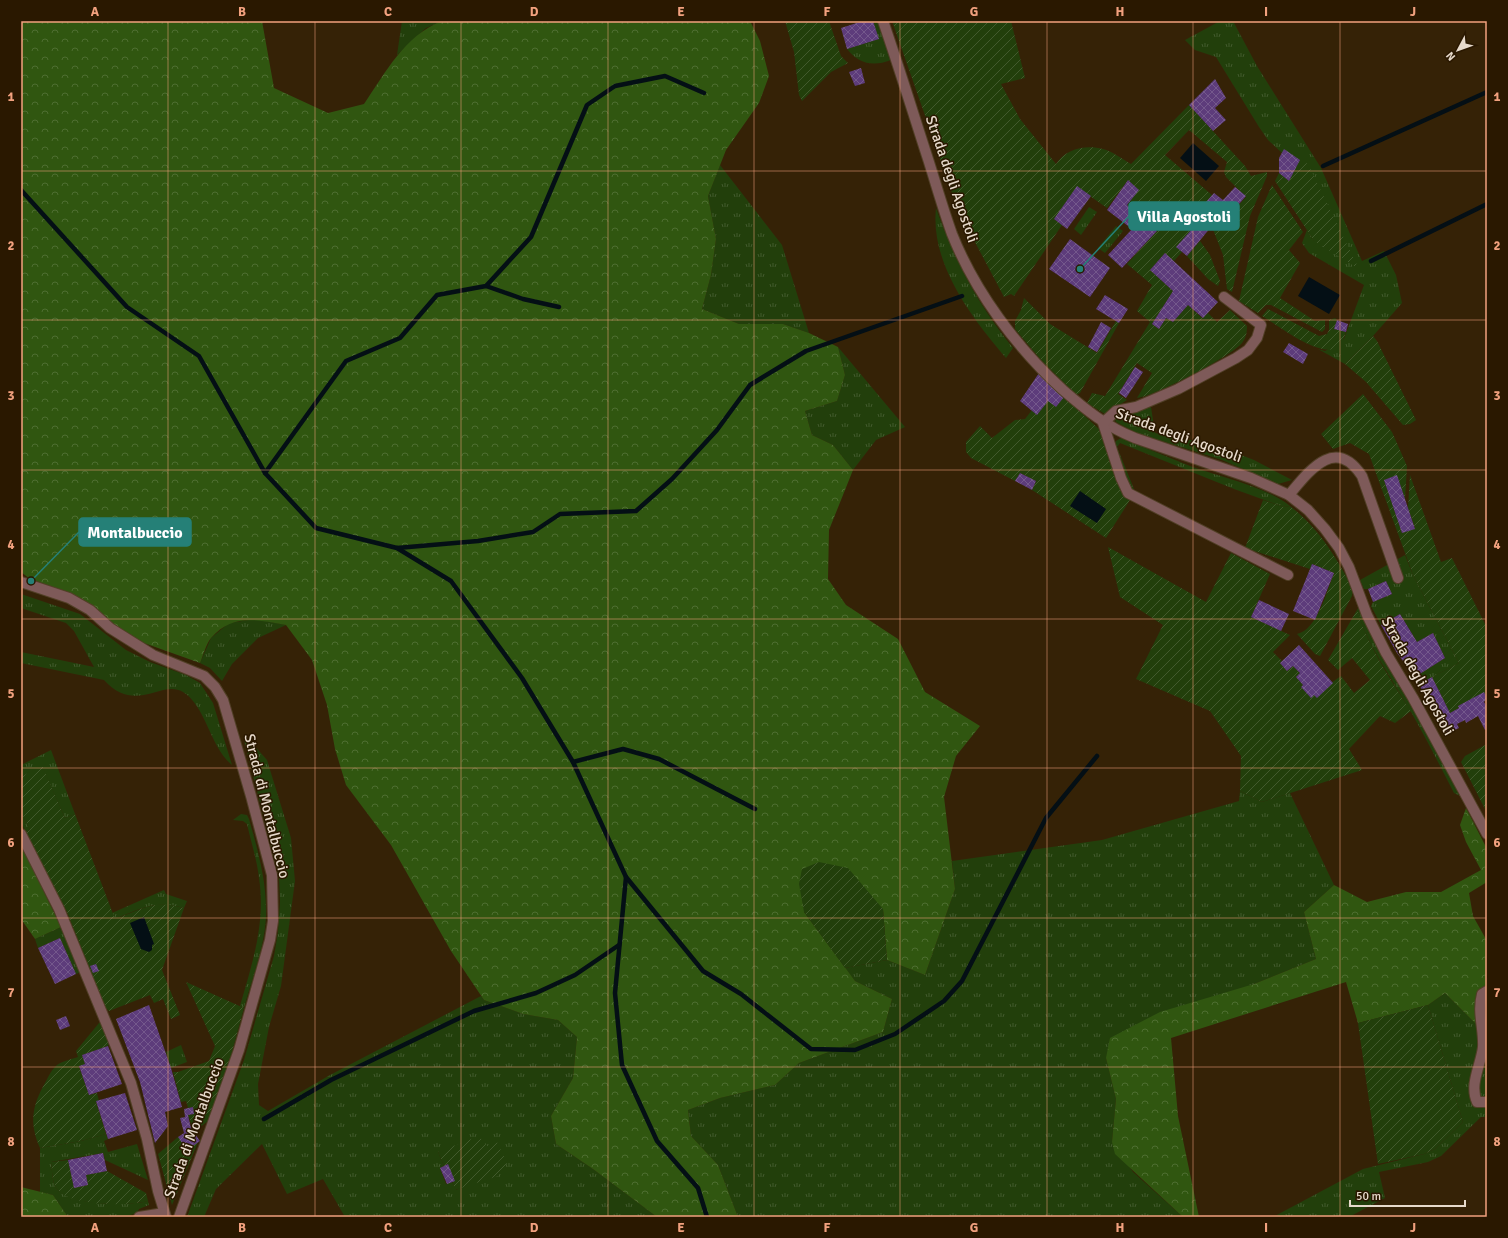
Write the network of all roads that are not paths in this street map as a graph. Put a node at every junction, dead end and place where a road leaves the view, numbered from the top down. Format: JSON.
{"nodes":[{"id":1,"x":884,"y":21,"type":"edge"},
{"id":2,"x":1224,"y":297,"type":"dead end"},
{"id":3,"x":1103,"y":423,"type":"junction"},
{"id":4,"x":1289,"y":495,"type":"junction"},
{"id":5,"x":1288,"y":575,"type":"dead end"},
{"id":6,"x":1398,"y":578,"type":"dead end"},
{"id":7,"x":21,"y":582,"type":"edge"},
{"id":8,"x":21,"y":834,"type":"edge"},
{"id":9,"x":1487,"y":834,"type":"edge"},
{"id":10,"x":1487,"y":991,"type":"edge"},
{"id":11,"x":1487,"y":1102,"type":"edge"},
{"id":12,"x":165,"y":1215,"type":"edge"},
{"id":13,"x":140,"y":1217,"type":"edge"},
{"id":14,"x":179,"y":1217,"type":"edge"}],
"edges":[{"from":1,"to":3,"type":"street","name":"Strada degli Agostoli"},
{"from":2,"to":3,"type":"street"},
{"from":3,"to":4,"type":"street","name":"Strada degli Agostoli"},
{"from":3,"to":5,"type":"street"},
{"from":4,"to":6,"type":"street"},
{"from":4,"to":9,"type":"street","name":"Strada degli Agostoli"},
{"from":7,"to":14,"type":"street","name":"Strada di Montalbuccio"},
{"from":8,"to":12,"type":"street"},
{"from":10,"to":11,"type":"street"},
{"from":12,"to":13,"type":"street"}]}
